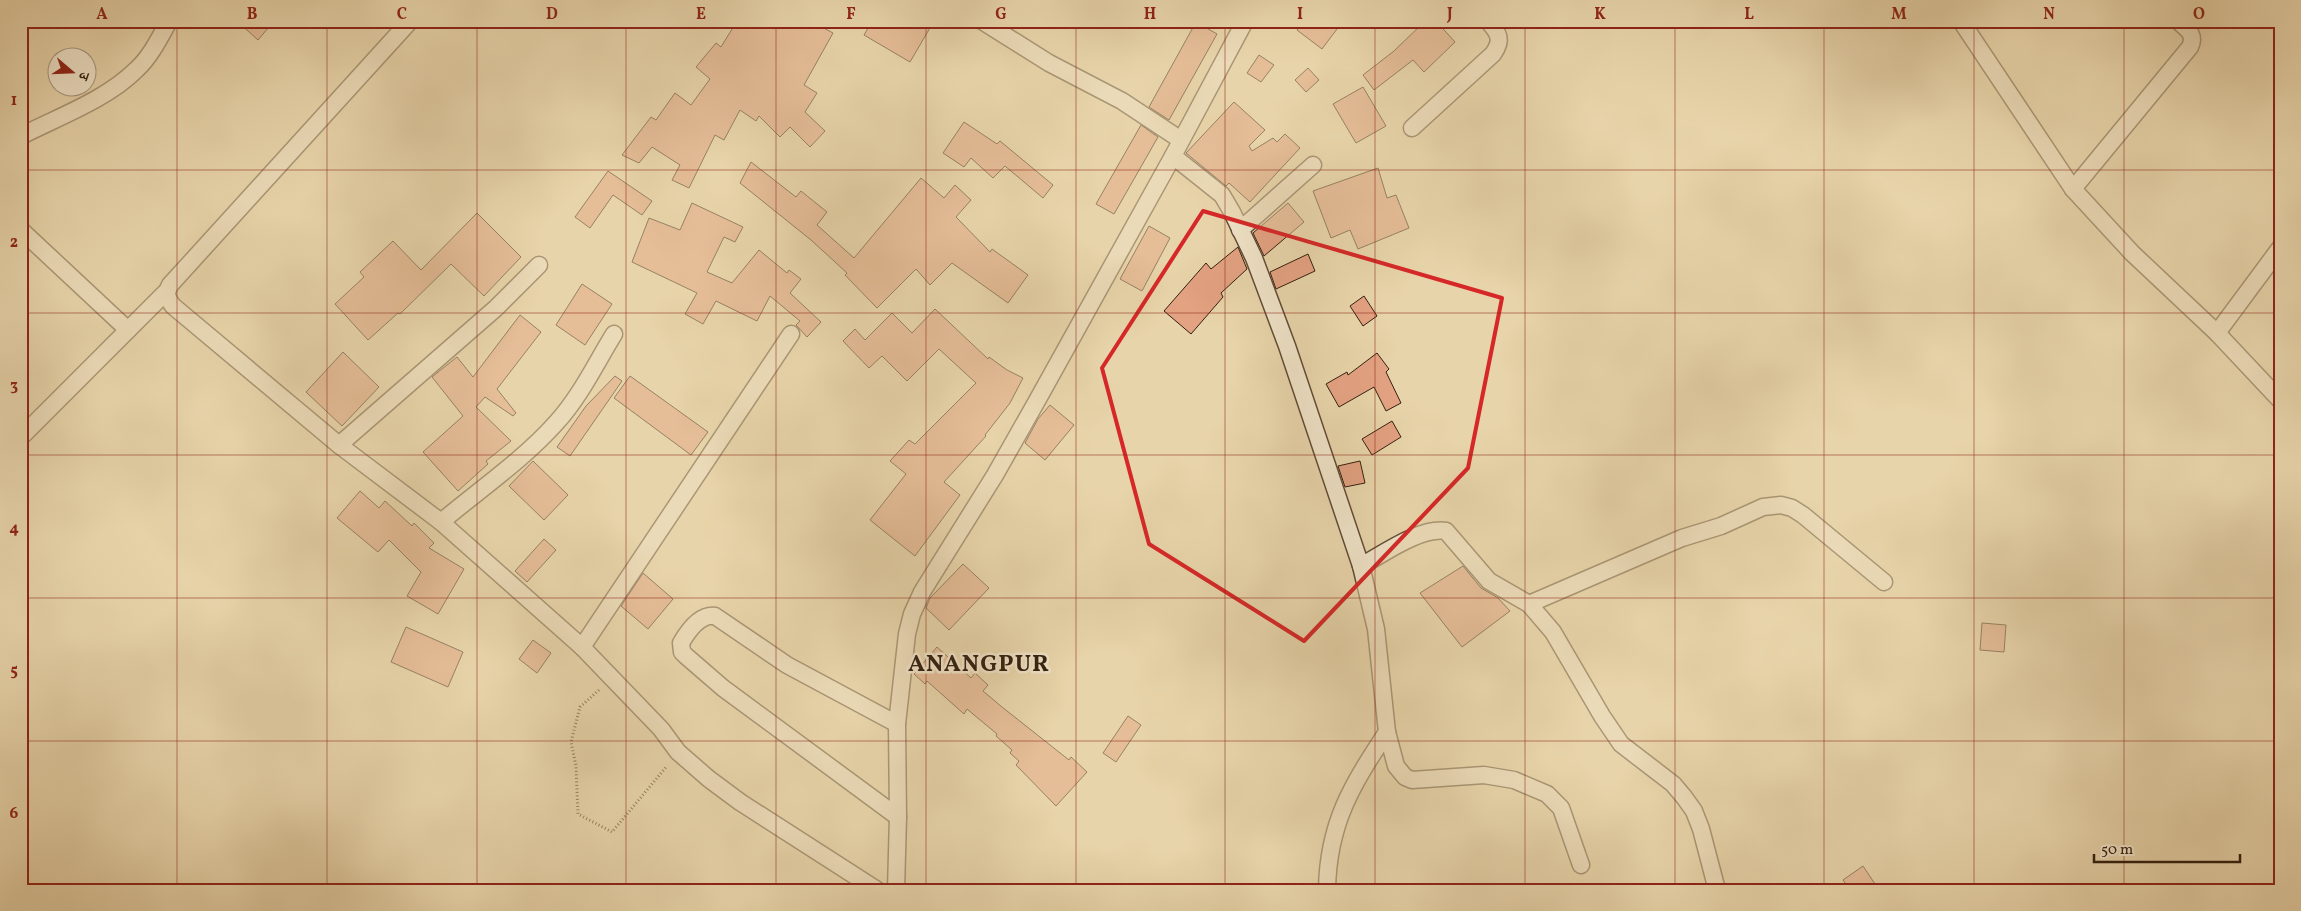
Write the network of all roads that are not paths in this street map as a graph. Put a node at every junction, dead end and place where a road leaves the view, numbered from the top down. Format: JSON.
{"nodes":[{"id":1,"x":169,"y":21,"type":"edge"},
{"id":2,"x":410,"y":21,"type":"edge"},
{"id":3,"x":982,"y":21,"type":"edge"},
{"id":4,"x":1245,"y":21,"type":"edge"},
{"id":5,"x":1488,"y":21,"type":"edge"},
{"id":6,"x":1961,"y":21,"type":"edge"},
{"id":7,"x":2178,"y":21,"type":"edge"},
{"id":8,"x":1412,"y":128,"type":"dead end"},
{"id":9,"x":21,"y":136,"type":"edge"},
{"id":10,"x":1181,"y":140,"type":"junction"},
{"id":11,"x":1173,"y":156,"type":"junction"},
{"id":12,"x":1313,"y":165,"type":"dead end"},
{"id":13,"x":2073,"y":189,"type":"junction"},
{"id":14,"x":21,"y":230,"type":"edge"},
{"id":15,"x":1240,"y":230,"type":"junction"},
{"id":16,"x":2280,"y":248,"type":"edge"},
{"id":17,"x":539,"y":264,"type":"dead end"},
{"id":18,"x":166,"y":292,"type":"junction"},
{"id":19,"x":128,"y":330,"type":"junction"},
{"id":20,"x":2217,"y":333,"type":"junction"},
{"id":21,"x":614,"y":334,"type":"dead end"},
{"id":22,"x":791,"y":334,"type":"dead end"},
{"id":23,"x":2280,"y":400,"type":"edge"},
{"id":24,"x":21,"y":437,"type":"edge"},
{"id":25,"x":339,"y":445,"type":"junction"},
{"id":26,"x":441,"y":522,"type":"junction"},
{"id":27,"x":1361,"y":566,"type":"junction"},
{"id":28,"x":1884,"y":582,"type":"dead end"},
{"id":29,"x":1529,"y":604,"type":"junction"},
{"id":30,"x":582,"y":647,"type":"junction"},
{"id":31,"x":897,"y":724,"type":"junction"},
{"id":32,"x":1388,"y":732,"type":"junction"},
{"id":33,"x":898,"y":817,"type":"junction"},
{"id":34,"x":1581,"y":865,"type":"dead end"},
{"id":35,"x":877,"y":890,"type":"edge"},
{"id":36,"x":896,"y":890,"type":"edge"},
{"id":37,"x":1327,"y":890,"type":"edge"},
{"id":38,"x":1717,"y":890,"type":"edge"}],
"edges":[{"from":1,"to":9,"type":"street"},
{"from":2,"to":18,"type":"street"},
{"from":3,"to":10,"type":"street"},
{"from":4,"to":10,"type":"street"},
{"from":5,"to":8,"type":"street"},
{"from":6,"to":13,"type":"street"},
{"from":7,"to":13,"type":"street"},
{"from":10,"to":11,"type":"street"},
{"from":11,"to":15,"type":"street"},
{"from":11,"to":31,"type":"street"},
{"from":12,"to":15,"type":"street"},
{"from":13,"to":20,"type":"street"},
{"from":14,"to":19,"type":"street"},
{"from":15,"to":27,"type":"street"},
{"from":16,"to":20,"type":"street"},
{"from":17,"to":25,"type":"street"},
{"from":18,"to":19,"type":"street"},
{"from":18,"to":25,"type":"street"},
{"from":19,"to":24,"type":"street"},
{"from":20,"to":23,"type":"street"},
{"from":21,"to":26,"type":"street"},
{"from":22,"to":30,"type":"street"},
{"from":25,"to":26,"type":"street"},
{"from":26,"to":30,"type":"street"},
{"from":27,"to":29,"type":"street"},
{"from":27,"to":32,"type":"street"},
{"from":28,"to":29,"type":"street"},
{"from":29,"to":38,"type":"street"},
{"from":30,"to":35,"type":"street"},
{"from":31,"to":33,"type":"street"},
{"from":31,"to":33,"type":"street"},
{"from":32,"to":34,"type":"street"},
{"from":32,"to":37,"type":"street"},
{"from":33,"to":36,"type":"street"}]}
